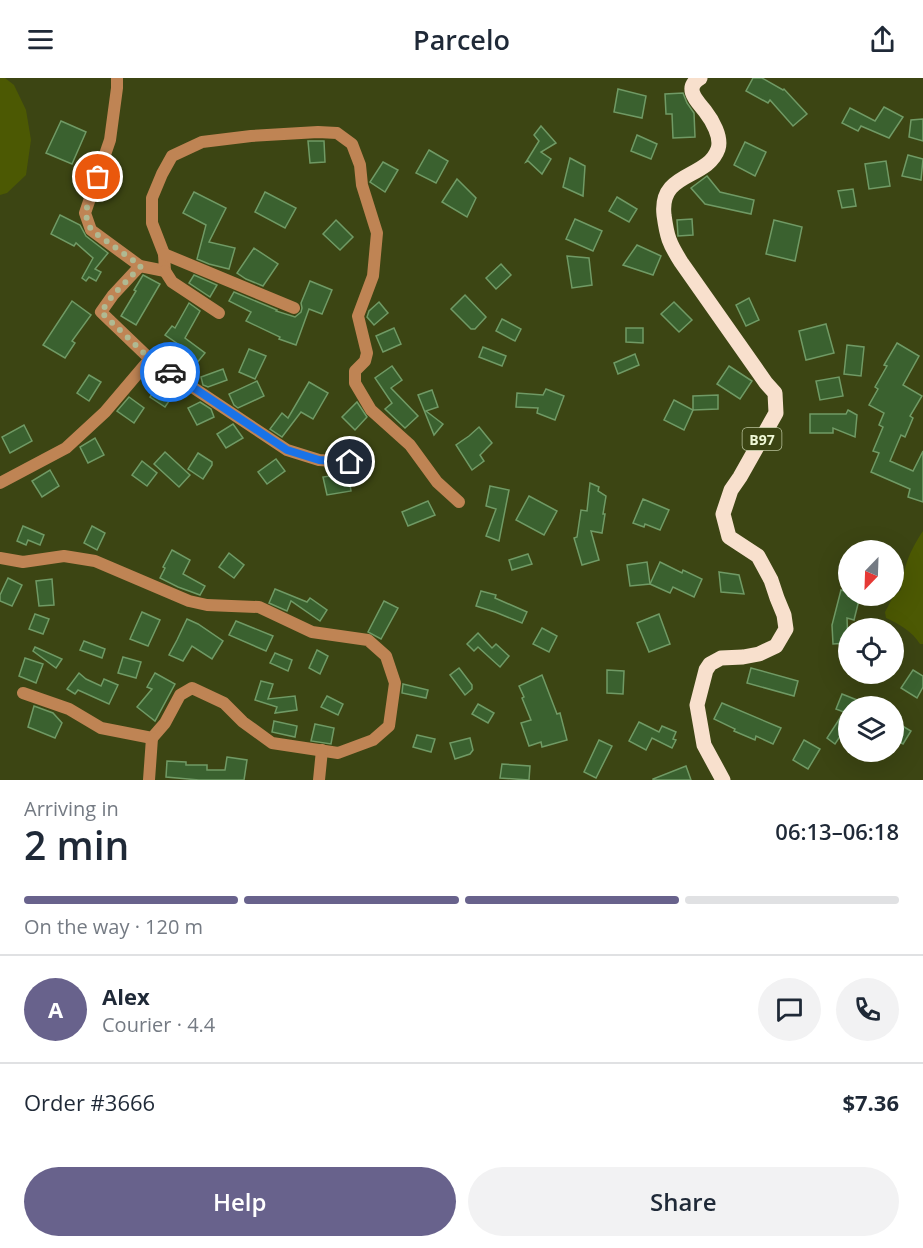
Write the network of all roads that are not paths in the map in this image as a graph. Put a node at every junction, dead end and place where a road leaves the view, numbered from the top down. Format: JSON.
{"nodes":[{"id":1,"x":117,"y":78,"type":"edge"},
{"id":2,"x":700,"y":78,"type":"edge"},
{"id":3,"x":164,"y":255,"type":"junction"},
{"id":4,"x":141,"y":266,"type":"junction"},
{"id":5,"x":165,"y":272,"type":"junction"},
{"id":6,"x":294,"y":308,"type":"dead end"},
{"id":7,"x":219,"y":313,"type":"dead end"},
{"id":8,"x":150,"y":359,"type":"junction"},
{"id":9,"x":350,"y":462,"type":"dead end"},
{"id":10,"x":0,"y":483,"type":"edge"},
{"id":11,"x":459,"y":502,"type":"dead end"},
{"id":12,"x":0,"y":558,"type":"edge"},
{"id":13,"x":23,"y":693,"type":"dead end"},
{"id":14,"x":152,"y":738,"type":"junction"},
{"id":15,"x":322,"y":750,"type":"junction"},
{"id":16,"x":149,"y":780,"type":"edge"},
{"id":17,"x":319,"y":780,"type":"edge"},
{"id":18,"x":723,"y":780,"type":"edge"}],
"edges":[{"from":1,"to":4,"type":"street"},
{"from":2,"to":18,"type":"main road","number":"B97"},
{"from":3,"to":5,"type":"street"},
{"from":3,"to":6,"type":"street"},
{"from":3,"to":11,"type":"street"},
{"from":4,"to":5,"type":"street"},
{"from":4,"to":8,"type":"street"},
{"from":5,"to":7,"type":"street"},
{"from":8,"to":9,"type":"street"},
{"from":8,"to":10,"type":"street"},
{"from":12,"to":15,"type":"street"},
{"from":13,"to":14,"type":"street"},
{"from":14,"to":15,"type":"street"},
{"from":14,"to":16,"type":"street"},
{"from":15,"to":17,"type":"street"}]}
